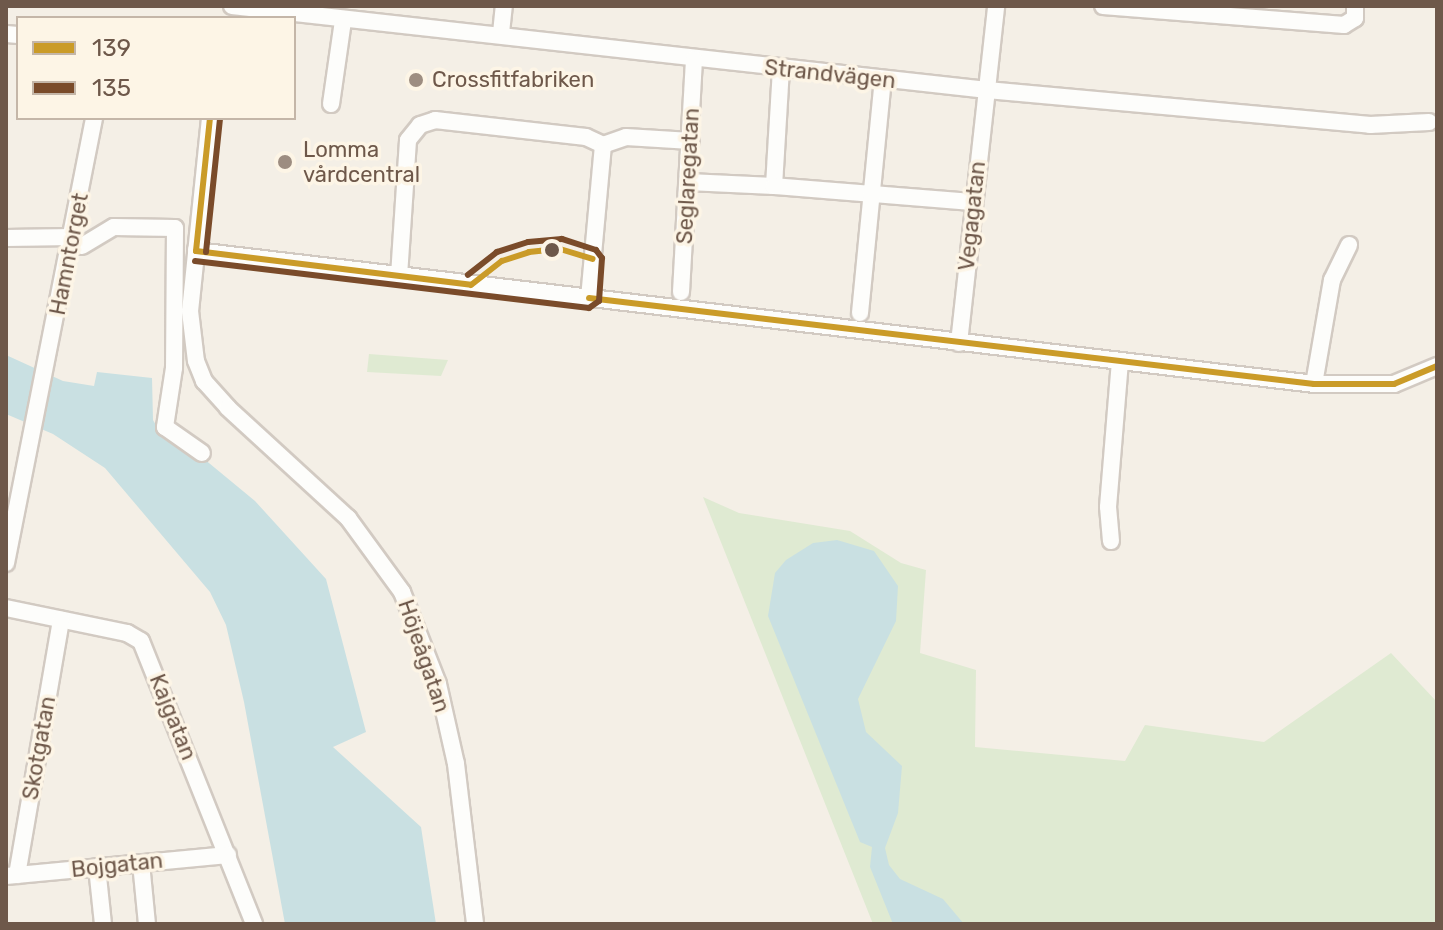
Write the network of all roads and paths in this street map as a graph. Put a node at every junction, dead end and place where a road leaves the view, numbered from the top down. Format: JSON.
{"nodes":[{"id":1,"x":232,"y":6,"type":"edge"},
{"id":2,"x":504,"y":6,"type":"edge"},
{"id":3,"x":996,"y":6,"type":"edge"},
{"id":4,"x":1103,"y":6,"type":"edge"},
{"id":5,"x":1355,"y":6,"type":"edge"},
{"id":6,"x":343,"y":21,"type":"junction"},
{"id":7,"x":501,"y":33,"type":"junction"},
{"id":8,"x":694,"y":59,"type":"junction"},
{"id":9,"x":781,"y":68,"type":"junction"},
{"id":10,"x":883,"y":80,"type":"junction"},
{"id":11,"x":987,"y":90,"type":"junction"},
{"id":12,"x":331,"y":104,"type":"dead end"},
{"id":13,"x":94,"y":120,"type":"edge"},
{"id":14,"x":101,"y":120,"type":"edge"},
{"id":15,"x":210,"y":120,"type":"edge"},
{"id":16,"x":1429,"y":122,"type":"dead end"},
{"id":17,"x":691,"y":141,"type":"junction"},
{"id":18,"x":603,"y":145,"type":"junction"},
{"id":19,"x":87,"y":164,"type":"junction"},
{"id":20,"x":688,"y":182,"type":"junction"},
{"id":21,"x":774,"y":186,"type":"junction"},
{"id":22,"x":872,"y":194,"type":"junction"},
{"id":23,"x":973,"y":202,"type":"junction"},
{"id":24,"x":6,"y":238,"type":"edge"},
{"id":25,"x":77,"y":241,"type":"junction"},
{"id":26,"x":1349,"y":245,"type":"dead end"},
{"id":27,"x":196,"y":251,"type":"junction"},
{"id":28,"x":399,"y":276,"type":"junction"},
{"id":29,"x":681,"y":292,"type":"dead end"},
{"id":30,"x":589,"y":298,"type":"junction"},
{"id":31,"x":860,"y":313,"type":"dead end"},
{"id":32,"x":959,"y":343,"type":"junction"},
{"id":33,"x":1120,"y":362,"type":"junction"},
{"id":34,"x":1437,"y":366,"type":"edge"},
{"id":35,"x":1314,"y":384,"type":"junction"},
{"id":36,"x":202,"y":453,"type":"dead end"},
{"id":37,"x":12,"y":501,"type":"edge"},
{"id":38,"x":1111,"y":541,"type":"dead end"},
{"id":39,"x":6,"y":563,"type":"edge"},
{"id":40,"x":6,"y":608,"type":"edge"},
{"id":41,"x":61,"y":620,"type":"junction"},
{"id":42,"x":228,"y":855,"type":"junction"},
{"id":43,"x":141,"y":863,"type":"junction"},
{"id":44,"x":97,"y":867,"type":"junction"},
{"id":45,"x":11,"y":876,"type":"edge"},
{"id":46,"x":103,"y":924,"type":"edge"},
{"id":47,"x":147,"y":924,"type":"edge"},
{"id":48,"x":254,"y":924,"type":"edge"},
{"id":49,"x":475,"y":924,"type":"edge"}],
"edges":[{"from":1,"to":6,"type":"street","name":"Strandvägen"},
{"from":2,"to":7,"type":"street"},
{"from":3,"to":11,"type":"street","name":"Vegagatan"},
{"from":4,"to":5,"type":"street"},
{"from":6,"to":7,"type":"street","name":"Strandvägen"},
{"from":6,"to":12,"type":"street"},
{"from":7,"to":8,"type":"street","name":"Strandvägen"},
{"from":8,"to":9,"type":"street","name":"Strandvägen"},
{"from":8,"to":17,"type":"street","name":"Seglaregatan"},
{"from":9,"to":10,"type":"street","name":"Strandvägen"},
{"from":9,"to":21,"type":"street"},
{"from":10,"to":11,"type":"street","name":"Strandvägen"},
{"from":10,"to":22,"type":"street"},
{"from":11,"to":16,"type":"street","name":"Strandvägen"},
{"from":11,"to":23,"type":"street","name":"Vegagatan"},
{"from":13,"to":19,"type":"street","name":"Hamntorget"},
{"from":14,"to":19,"type":"street","name":"Hamntorget"},
{"from":15,"to":27,"type":"street","name":"Höjeågatan"},
{"from":17,"to":18,"type":"street"},
{"from":17,"to":20,"type":"street","name":"Seglaregatan"},
{"from":18,"to":28,"type":"street"},
{"from":18,"to":30,"type":"street"},
{"from":19,"to":25,"type":"street","name":"Hamntorget"},
{"from":20,"to":21,"type":"street"},
{"from":20,"to":29,"type":"street","name":"Seglaregatan"},
{"from":21,"to":22,"type":"street"},
{"from":22,"to":23,"type":"street"},
{"from":22,"to":31,"type":"street"},
{"from":23,"to":32,"type":"street","name":"Vegagatan"},
{"from":24,"to":25,"type":"street"},
{"from":25,"to":36,"type":"street"},
{"from":25,"to":37,"type":"street","name":"Hamntorget"},
{"from":26,"to":35,"type":"street"},
{"from":27,"to":28,"type":"street"},
{"from":27,"to":49,"type":"street","name":"Höjeågatan"},
{"from":28,"to":30,"type":"street"},
{"from":30,"to":32,"type":"street"},
{"from":32,"to":33,"type":"street"},
{"from":33,"to":35,"type":"street"},
{"from":33,"to":38,"type":"street"},
{"from":34,"to":35,"type":"street"},
{"from":37,"to":39,"type":"street","name":"Hamntorget"},
{"from":40,"to":41,"type":"street","name":"Kajgatan"},
{"from":41,"to":42,"type":"street","name":"Kajgatan"},
{"from":41,"to":45,"type":"street","name":"Skotgatan"},
{"from":42,"to":43,"type":"street","name":"Bojgatan"},
{"from":42,"to":48,"type":"street","name":"Kajgatan"},
{"from":43,"to":44,"type":"street","name":"Bojgatan"},
{"from":43,"to":47,"type":"street"},
{"from":44,"to":45,"type":"street","name":"Bojgatan"},
{"from":44,"to":46,"type":"street"}]}
